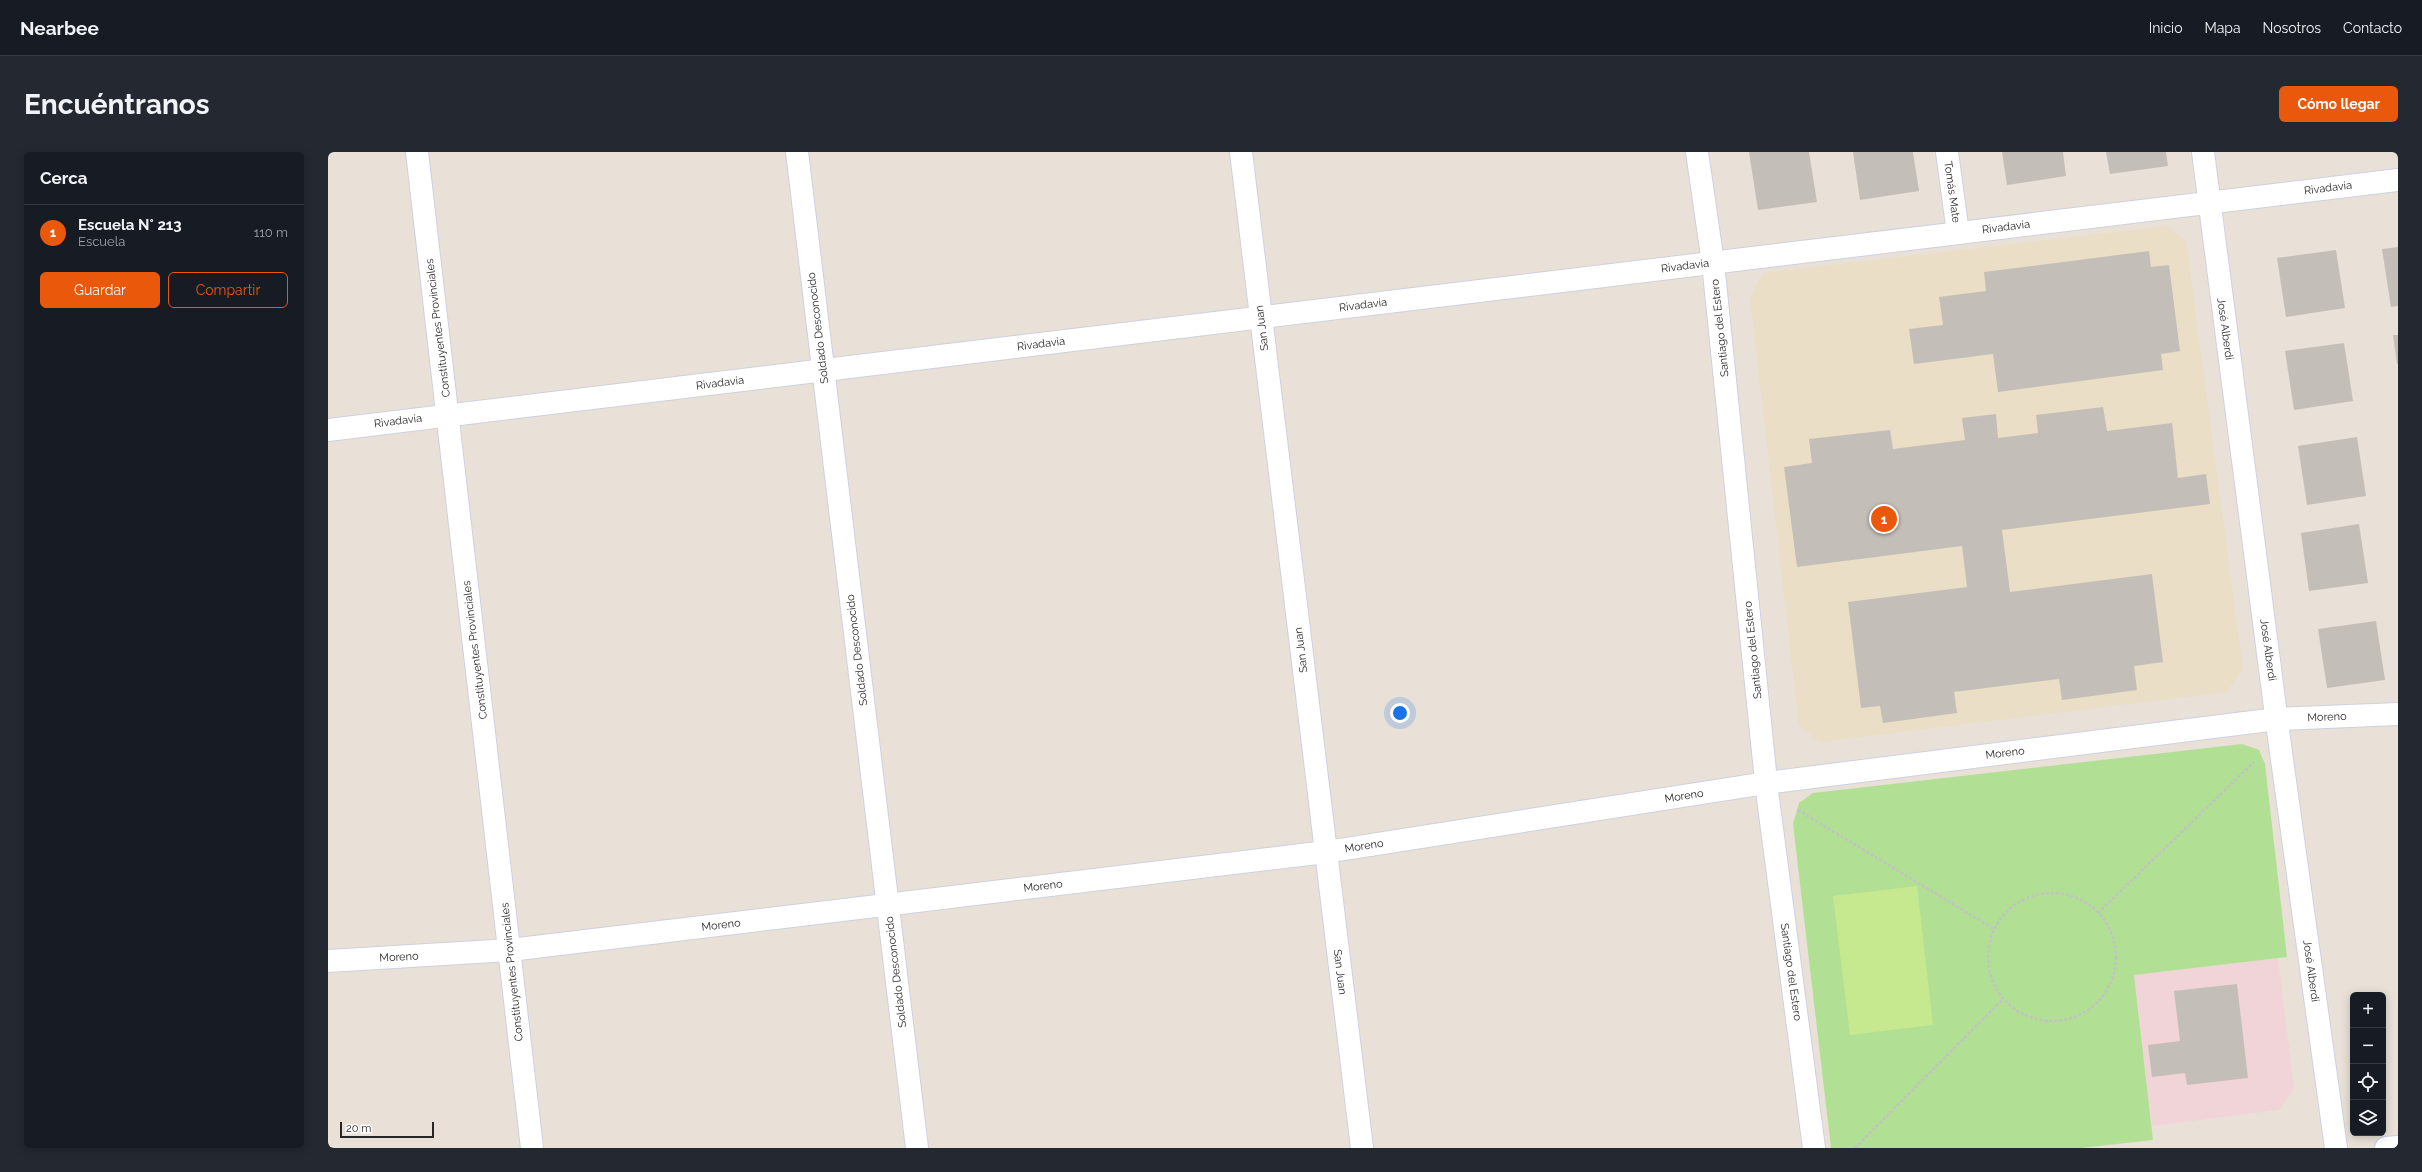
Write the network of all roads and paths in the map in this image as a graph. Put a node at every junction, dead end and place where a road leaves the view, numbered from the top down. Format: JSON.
{"nodes":[{"id":1,"x":418,"y":152,"type":"edge"},
{"id":2,"x":797,"y":152,"type":"edge"},
{"id":3,"x":1241,"y":152,"type":"edge"},
{"id":4,"x":1697,"y":152,"type":"edge"},
{"id":5,"x":1947,"y":152,"type":"edge"},
{"id":6,"x":2203,"y":152,"type":"edge"},
{"id":7,"x":2398,"y":180,"type":"edge"},
{"id":8,"x":2208,"y":203,"type":"junction"},
{"id":9,"x":1958,"y":233,"type":"junction"},
{"id":10,"x":1713,"y":263,"type":"junction"},
{"id":11,"x":1261,"y":318,"type":"junction"},
{"id":12,"x":823,"y":370,"type":"junction"},
{"id":13,"x":448,"y":415,"type":"junction"},
{"id":14,"x":328,"y":430,"type":"edge"},
{"id":15,"x":2398,"y":714,"type":"edge"},
{"id":16,"x":2278,"y":729,"type":"junction"},
{"id":17,"x":1767,"y":787,"type":"junction"},
{"id":18,"x":1326,"y":852,"type":"junction"},
{"id":19,"x":888,"y":905,"type":"junction"},
{"id":20,"x":2098,"y":913,"type":"junction"},
{"id":21,"x":1994,"y":929,"type":"junction"},
{"id":22,"x":510,"y":950,"type":"junction"},
{"id":23,"x":328,"y":961,"type":"edge"},
{"id":24,"x":2003,"y":999,"type":"junction"},
{"id":25,"x":2398,"y":1147,"type":"edge"},
{"id":26,"x":532,"y":1148,"type":"edge"},
{"id":27,"x":917,"y":1148,"type":"edge"},
{"id":28,"x":1362,"y":1148,"type":"edge"},
{"id":29,"x":1814,"y":1148,"type":"edge"},
{"id":30,"x":1855,"y":1148,"type":"edge"},
{"id":31,"x":2336,"y":1148,"type":"edge"},
{"id":32,"x":2386,"y":1148,"type":"edge"}],
"edges":[{"from":1,"to":13,"type":"street","name":"Constituyentes Provinciales"},
{"from":2,"to":12,"type":"street","name":"Soldado Desconocido"},
{"from":3,"to":11,"type":"street","name":"San Juan"},
{"from":4,"to":10,"type":"street","name":"Santiago del Estero"},
{"from":5,"to":9,"type":"street","name":"Tomás Mate"},
{"from":6,"to":8,"type":"street","name":"José Alberdi"},
{"from":7,"to":8,"type":"street","name":"Rivadavia"},
{"from":8,"to":9,"type":"street","name":"Rivadavia"},
{"from":8,"to":16,"type":"street","name":"José Alberdi"},
{"from":9,"to":10,"type":"street","name":"Rivadavia"},
{"from":10,"to":11,"type":"street","name":"Rivadavia"},
{"from":10,"to":17,"type":"street","name":"Santiago del Estero"},
{"from":11,"to":12,"type":"street","name":"Rivadavia"},
{"from":11,"to":18,"type":"street","name":"San Juan"},
{"from":12,"to":13,"type":"street","name":"Rivadavia"},
{"from":12,"to":19,"type":"street","name":"Soldado Desconocido"},
{"from":13,"to":14,"type":"street","name":"Rivadavia"},
{"from":13,"to":22,"type":"street","name":"Constituyentes Provinciales"},
{"from":15,"to":16,"type":"street","name":"Moreno"},
{"from":16,"to":17,"type":"street","name":"Moreno"},
{"from":16,"to":20,"type":"path"},
{"from":16,"to":31,"type":"street","name":"José Alberdi"},
{"from":17,"to":18,"type":"street","name":"Moreno"},
{"from":17,"to":21,"type":"path"},
{"from":17,"to":29,"type":"street","name":"Santiago del Estero"},
{"from":18,"to":19,"type":"street","name":"Moreno"},
{"from":18,"to":28,"type":"street","name":"San Juan"},
{"from":19,"to":22,"type":"street","name":"Moreno"},
{"from":19,"to":27,"type":"street","name":"Soldado Desconocido"},
{"from":20,"to":21,"type":"path"},
{"from":20,"to":24,"type":"path"},
{"from":21,"to":24,"type":"path"},
{"from":22,"to":23,"type":"street","name":"Moreno"},
{"from":22,"to":26,"type":"street","name":"Constituyentes Provinciales"},
{"from":24,"to":30,"type":"path"},
{"from":25,"to":32,"type":"street"}]}
